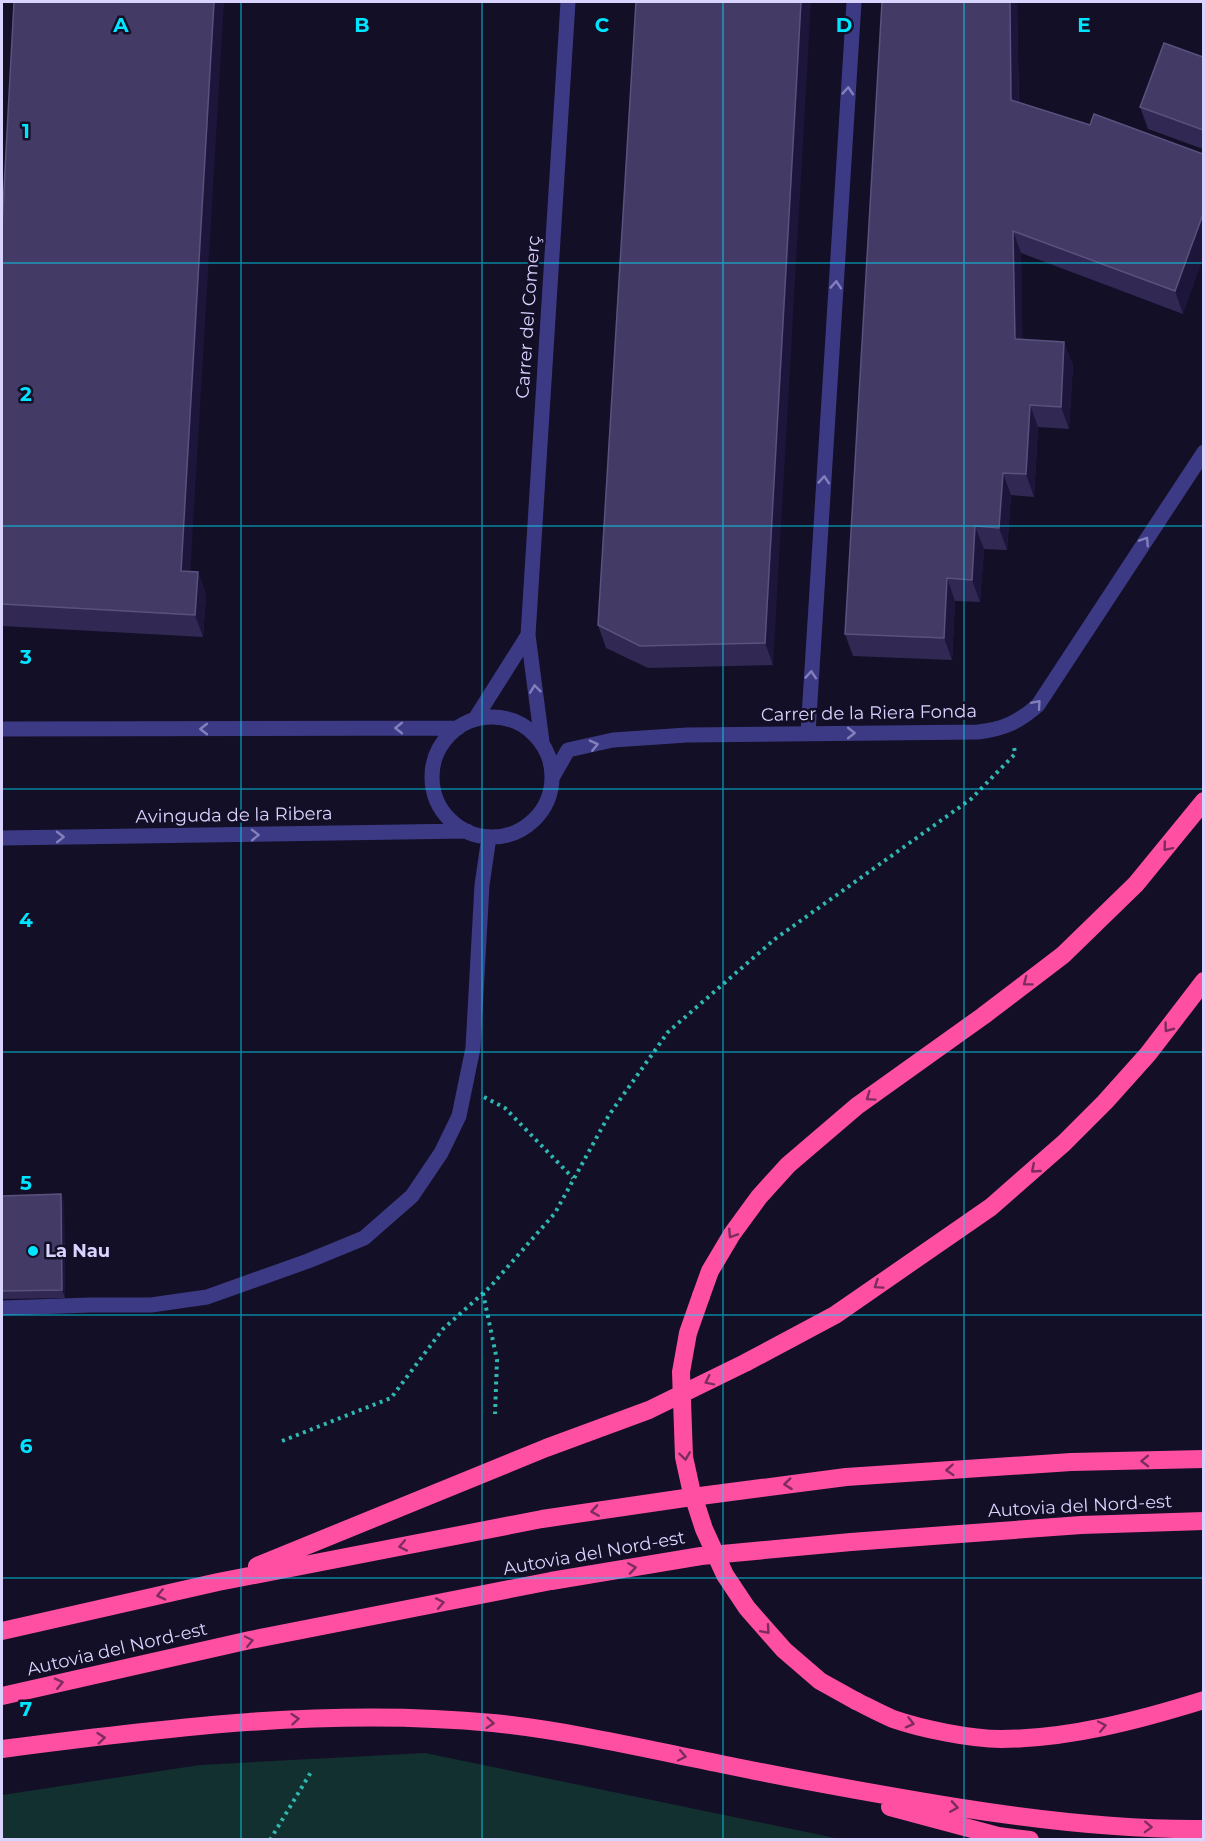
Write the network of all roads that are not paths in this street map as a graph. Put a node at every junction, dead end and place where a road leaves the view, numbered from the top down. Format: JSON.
{"nodes":[{"id":1,"x":568,"y":2,"type":"edge"},
{"id":2,"x":854,"y":2,"type":"edge"},
{"id":3,"x":1203,"y":452,"type":"edge"},
{"id":4,"x":528,"y":635,"type":"junction"},
{"id":5,"x":475,"y":719,"type":"junction"},
{"id":6,"x":458,"y":728,"type":"junction"},
{"id":7,"x":2,"y":729,"type":"edge"},
{"id":8,"x":808,"y":733,"type":"junction"},
{"id":9,"x":542,"y":742,"type":"junction"},
{"id":10,"x":552,"y":778,"type":"junction"},
{"id":11,"x":1203,"y":801,"type":"edge"},
{"id":12,"x":467,"y":831,"type":"junction"},
{"id":13,"x":489,"y":837,"type":"junction"},
{"id":14,"x":2,"y":838,"type":"edge"},
{"id":15,"x":1203,"y":981,"type":"edge"},
{"id":16,"x":2,"y":1308,"type":"edge"},
{"id":17,"x":1203,"y":1460,"type":"edge"},
{"id":18,"x":1203,"y":1521,"type":"edge"},
{"id":19,"x":218,"y":1582,"type":"junction"},
{"id":20,"x":2,"y":1631,"type":"edge"},
{"id":21,"x":2,"y":1696,"type":"edge"},
{"id":22,"x":1203,"y":1700,"type":"edge"},
{"id":23,"x":2,"y":1749,"type":"edge"},
{"id":24,"x":772,"y":1775,"type":"junction"},
{"id":25,"x":1203,"y":1829,"type":"edge"},
{"id":26,"x":1029,"y":1839,"type":"edge"}],
"edges":[{"from":1,"to":4,"type":"street","name":"Carrer del Comerç"},
{"from":8,"to":2,"type":"street","one_way":true},
{"from":8,"to":3,"type":"street","name":"Carrer de la Riera Fonda","one_way":true},
{"from":4,"to":5,"type":"street","name":"Carrer del Comerç"},
{"from":9,"to":4,"type":"street","name":"Carrer del Comerç","one_way":true},
{"from":5,"to":6,"type":"street"},
{"from":5,"to":9,"type":"street"},
{"from":6,"to":7,"type":"street","one_way":true},
{"from":6,"to":12,"type":"street"},
{"from":10,"to":8,"type":"street","name":"Carrer de la Riera Fonda","one_way":true},
{"from":9,"to":10,"type":"street"},
{"from":10,"to":13,"type":"street"},
{"from":11,"to":22,"type":"highway","one_way":true,"bridge":true},
{"from":12,"to":13,"type":"street"},
{"from":14,"to":12,"type":"street","name":"Avinguda de la Ribera","one_way":true},
{"from":13,"to":16,"type":"street"},
{"from":15,"to":19,"type":"highway","one_way":true},
{"from":17,"to":19,"type":"highway","one_way":true},
{"from":21,"to":18,"type":"highway","name":"Autovia del Nord-est","one_way":true},
{"from":19,"to":20,"type":"highway","one_way":true},
{"from":23,"to":24,"type":"highway","one_way":true},
{"from":24,"to":25,"type":"highway","one_way":true},
{"from":24,"to":26,"type":"highway"}]}
